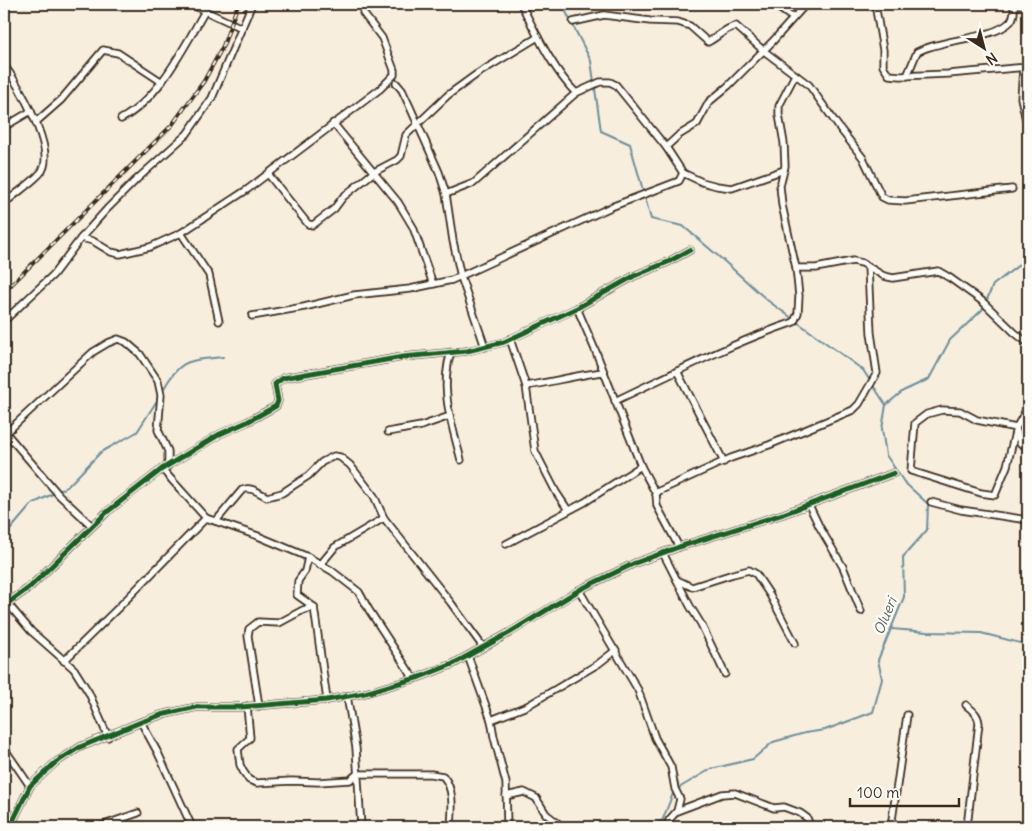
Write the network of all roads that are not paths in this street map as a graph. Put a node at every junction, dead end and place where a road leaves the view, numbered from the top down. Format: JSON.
{"nodes":[{"id":1,"x":191,"y":4,"type":"edge"},
{"id":2,"x":252,"y":4,"type":"edge"},
{"id":3,"x":521,"y":4,"type":"edge"},
{"id":4,"x":773,"y":4,"type":"edge"},
{"id":5,"x":806,"y":4,"type":"edge"},
{"id":6,"x":875,"y":4,"type":"edge"},
{"id":7,"x":1014,"y":4,"type":"edge"},
{"id":8,"x":1028,"y":6,"type":"edge"},
{"id":9,"x":205,"y":11,"type":"junction"},
{"id":10,"x":363,"y":13,"type":"dead end"},
{"id":11,"x":793,"y":18,"type":"junction"},
{"id":12,"x":573,"y":22,"type":"dead end"},
{"id":13,"x":242,"y":28,"type":"junction"},
{"id":14,"x":538,"y":37,"type":"junction"},
{"id":15,"x":764,"y":51,"type":"junction"},
{"id":16,"x":4,"y":65,"type":"edge"},
{"id":17,"x":1026,"y":67,"type":"edge"},
{"id":18,"x":795,"y":75,"type":"junction"},
{"id":19,"x":907,"y":76,"type":"junction"},
{"id":20,"x":162,"y":82,"type":"junction"},
{"id":21,"x":396,"y":83,"type":"dead end"},
{"id":22,"x":576,"y":93,"type":"junction"},
{"id":23,"x":31,"y":111,"type":"junction"},
{"id":24,"x":121,"y":119,"type":"dead end"},
{"id":25,"x":36,"y":122,"type":"junction"},
{"id":26,"x":334,"y":123,"type":"junction"},
{"id":27,"x":417,"y":123,"type":"junction"},
{"id":28,"x":4,"y":127,"type":"edge"},
{"id":29,"x":1028,"y":129,"type":"edge"},
{"id":30,"x":666,"y":148,"type":"junction"},
{"id":31,"x":784,"y":170,"type":"junction"},
{"id":32,"x":374,"y":172,"type":"junction"},
{"id":33,"x":683,"y":173,"type":"junction"},
{"id":34,"x":268,"y":174,"type":"junction"},
{"id":35,"x":1012,"y":189,"type":"dead end"},
{"id":36,"x":446,"y":194,"type":"junction"},
{"id":37,"x":4,"y":204,"type":"edge"},
{"id":38,"x":181,"y":233,"type":"junction"},
{"id":39,"x":81,"y":238,"type":"junction"},
{"id":40,"x":690,"y":250,"type":"dead end"},
{"id":41,"x":868,"y":267,"type":"junction"},
{"id":42,"x":796,"y":268,"type":"junction"},
{"id":43,"x":461,"y":277,"type":"junction"},
{"id":44,"x":433,"y":284,"type":"junction"},
{"id":45,"x":576,"y":308,"type":"junction"},
{"id":46,"x":252,"y":316,"type":"dead end"},
{"id":47,"x":220,"y":321,"type":"dead end"},
{"id":48,"x":4,"y":322,"type":"edge"},
{"id":49,"x":510,"y":339,"type":"junction"},
{"id":50,"x":1028,"y":343,"type":"edge"},
{"id":51,"x":485,"y":347,"type":"junction"},
{"id":52,"x":451,"y":352,"type":"junction"},
{"id":53,"x":677,"y":371,"type":"junction"},
{"id":54,"x":603,"y":372,"type":"junction"},
{"id":55,"x":526,"y":386,"type":"junction"},
{"id":56,"x":616,"y":401,"type":"junction"},
{"id":57,"x":1028,"y":407,"type":"edge"},
{"id":58,"x":450,"y":416,"type":"junction"},
{"id":59,"x":1016,"y":428,"type":"junction"},
{"id":60,"x":5,"y":431,"type":"edge"},
{"id":61,"x":388,"y":432,"type":"dead end"},
{"id":62,"x":1028,"y":448,"type":"edge"},
{"id":63,"x":461,"y":460,"type":"dead end"},
{"id":64,"x":724,"y":462,"type":"junction"},
{"id":65,"x":168,"y":466,"type":"junction"},
{"id":66,"x":642,"y":466,"type":"junction"},
{"id":67,"x":162,"y":469,"type":"junction"},
{"id":68,"x":894,"y":474,"type":"dead end"},
{"id":69,"x":656,"y":494,"type":"junction"},
{"id":70,"x":931,"y":502,"type":"dead end"},
{"id":71,"x":809,"y":505,"type":"junction"},
{"id":72,"x":568,"y":510,"type":"junction"},
{"id":73,"x":206,"y":518,"type":"junction"},
{"id":74,"x":384,"y":518,"type":"junction"},
{"id":75,"x":1028,"y":520,"type":"edge"},
{"id":76,"x":216,"y":521,"type":"junction"},
{"id":77,"x":92,"y":526,"type":"junction"},
{"id":78,"x":506,"y":544,"type":"dead end"},
{"id":79,"x":679,"y":546,"type":"junction"},
{"id":80,"x":663,"y":553,"type":"junction"},
{"id":81,"x":308,"y":557,"type":"junction"},
{"id":82,"x":320,"y":565,"type":"junction"},
{"id":83,"x":677,"y":580,"type":"junction"},
{"id":84,"x":579,"y":590,"type":"junction"},
{"id":85,"x":6,"y":605,"type":"edge"},
{"id":86,"x":314,"y":607,"type":"junction"},
{"id":87,"x":861,"y":611,"type":"dead end"},
{"id":88,"x":795,"y":643,"type":"dead end"},
{"id":89,"x":483,"y":647,"type":"junction"},
{"id":90,"x":616,"y":650,"type":"junction"},
{"id":91,"x":468,"y":656,"type":"junction"},
{"id":92,"x":64,"y":661,"type":"junction"},
{"id":93,"x":725,"y":674,"type":"dead end"},
{"id":94,"x":414,"y":679,"type":"junction"},
{"id":95,"x":347,"y":696,"type":"junction"},
{"id":96,"x":326,"y":700,"type":"junction"},
{"id":97,"x":966,"y":705,"type":"dead end"},
{"id":98,"x":248,"y":706,"type":"junction"},
{"id":99,"x":259,"y":706,"type":"junction"},
{"id":100,"x":907,"y":715,"type":"dead end"},
{"id":101,"x":492,"y":720,"type":"junction"},
{"id":102,"x":140,"y":722,"type":"junction"},
{"id":103,"x":108,"y":737,"type":"junction"},
{"id":104,"x":4,"y":748,"type":"edge"},
{"id":105,"x":357,"y":774,"type":"junction"},
{"id":106,"x":30,"y":786,"type":"junction"},
{"id":107,"x":506,"y":796,"type":"junction"},
{"id":108,"x":677,"y":811,"type":"junction"},
{"id":109,"x":138,"y":814,"type":"dead end"},
{"id":110,"x":4,"y":818,"type":"edge"},
{"id":111,"x":11,"y":827,"type":"edge"},
{"id":112,"x":98,"y":827,"type":"edge"},
{"id":113,"x":192,"y":827,"type":"edge"},
{"id":114,"x":361,"y":827,"type":"edge"},
{"id":115,"x":451,"y":827,"type":"edge"},
{"id":116,"x":507,"y":827,"type":"edge"},
{"id":117,"x":563,"y":827,"type":"edge"},
{"id":118,"x":667,"y":827,"type":"edge"},
{"id":119,"x":811,"y":827,"type":"edge"},
{"id":120,"x":892,"y":827,"type":"edge"},
{"id":121,"x":967,"y":827,"type":"edge"}],
"edges":[{"from":1,"to":9,"type":"street"},
{"from":2,"to":13,"type":"street"},
{"from":3,"to":14,"type":"street"},
{"from":4,"to":11,"type":"street"},
{"from":5,"to":11,"type":"street"},
{"from":6,"to":19,"type":"street"},
{"from":7,"to":8,"type":"street"},
{"from":7,"to":19,"type":"street"},
{"from":9,"to":13,"type":"street"},
{"from":9,"to":20,"type":"street"},
{"from":10,"to":26,"type":"street"},
{"from":11,"to":15,"type":"street"},
{"from":12,"to":15,"type":"street"},
{"from":13,"to":39,"type":"street"},
{"from":14,"to":22,"type":"street"},
{"from":14,"to":27,"type":"street"},
{"from":15,"to":18,"type":"street"},
{"from":15,"to":30,"type":"street"},
{"from":16,"to":23,"type":"street"},
{"from":17,"to":19,"type":"street"},
{"from":17,"to":29,"type":"street"},
{"from":18,"to":31,"type":"street"},
{"from":18,"to":35,"type":"street"},
{"from":20,"to":24,"type":"street"},
{"from":20,"to":25,"type":"street"},
{"from":21,"to":27,"type":"street"},
{"from":22,"to":30,"type":"street"},
{"from":22,"to":36,"type":"street"},
{"from":23,"to":25,"type":"street"},
{"from":23,"to":28,"type":"street"},
{"from":25,"to":37,"type":"street"},
{"from":26,"to":32,"type":"street"},
{"from":26,"to":34,"type":"street"},
{"from":27,"to":32,"type":"street"},
{"from":27,"to":36,"type":"street"},
{"from":30,"to":33,"type":"street"},
{"from":31,"to":33,"type":"street"},
{"from":31,"to":42,"type":"street"},
{"from":32,"to":34,"type":"street"},
{"from":32,"to":44,"type":"street"},
{"from":33,"to":43,"type":"street"},
{"from":34,"to":38,"type":"street"},
{"from":36,"to":43,"type":"street"},
{"from":38,"to":39,"type":"street"},
{"from":38,"to":47,"type":"street"},
{"from":39,"to":48,"type":"street"},
{"from":40,"to":45,"type":"street"},
{"from":41,"to":42,"type":"street"},
{"from":41,"to":50,"type":"street"},
{"from":41,"to":64,"type":"street"},
{"from":42,"to":53,"type":"street"},
{"from":43,"to":44,"type":"street"},
{"from":43,"to":51,"type":"street"},
{"from":44,"to":46,"type":"street"},
{"from":45,"to":49,"type":"street"},
{"from":45,"to":54,"type":"street"},
{"from":49,"to":51,"type":"street"},
{"from":49,"to":55,"type":"street"},
{"from":51,"to":52,"type":"street"},
{"from":52,"to":58,"type":"street"},
{"from":52,"to":65,"type":"street"},
{"from":53,"to":56,"type":"street"},
{"from":53,"to":64,"type":"street"},
{"from":54,"to":55,"type":"street"},
{"from":54,"to":56,"type":"street"},
{"from":55,"to":72,"type":"street"},
{"from":56,"to":66,"type":"street"},
{"from":57,"to":59,"type":"street"},
{"from":58,"to":61,"type":"street"},
{"from":58,"to":63,"type":"street"},
{"from":59,"to":59,"type":"street"},
{"from":59,"to":62,"type":"street"},
{"from":60,"to":65,"type":"street"},
{"from":60,"to":77,"type":"street"},
{"from":64,"to":69,"type":"street"},
{"from":65,"to":67,"type":"street"},
{"from":66,"to":69,"type":"street"},
{"from":66,"to":72,"type":"street"},
{"from":67,"to":73,"type":"street"},
{"from":67,"to":77,"type":"street"},
{"from":68,"to":71,"type":"street"},
{"from":69,"to":79,"type":"street"},
{"from":70,"to":75,"type":"street"},
{"from":71,"to":79,"type":"street"},
{"from":71,"to":87,"type":"street"},
{"from":72,"to":78,"type":"street"},
{"from":73,"to":76,"type":"street"},
{"from":73,"to":92,"type":"street"},
{"from":74,"to":76,"type":"street"},
{"from":74,"to":82,"type":"street"},
{"from":74,"to":89,"type":"street"},
{"from":76,"to":81,"type":"street"},
{"from":77,"to":85,"type":"street"},
{"from":79,"to":80,"type":"street"},
{"from":80,"to":83,"type":"street"},
{"from":80,"to":84,"type":"street"},
{"from":81,"to":82,"type":"street"},
{"from":81,"to":86,"type":"street"},
{"from":82,"to":94,"type":"street"},
{"from":83,"to":88,"type":"street"},
{"from":83,"to":93,"type":"street"},
{"from":84,"to":89,"type":"street"},
{"from":84,"to":90,"type":"street"},
{"from":85,"to":92,"type":"street"},
{"from":86,"to":96,"type":"street"},
{"from":86,"to":99,"type":"street"},
{"from":89,"to":91,"type":"street"},
{"from":90,"to":101,"type":"street"},
{"from":90,"to":108,"type":"street"},
{"from":91,"to":94,"type":"street"},
{"from":91,"to":101,"type":"street"},
{"from":92,"to":103,"type":"street"},
{"from":94,"to":95,"type":"street"},
{"from":95,"to":96,"type":"street"},
{"from":95,"to":105,"type":"street"},
{"from":96,"to":99,"type":"street"},
{"from":97,"to":121,"type":"street"},
{"from":98,"to":99,"type":"street"},
{"from":98,"to":102,"type":"street"},
{"from":98,"to":105,"type":"street"},
{"from":100,"to":120,"type":"street"},
{"from":101,"to":107,"type":"street"},
{"from":102,"to":103,"type":"street"},
{"from":102,"to":113,"type":"street"},
{"from":103,"to":106,"type":"street"},
{"from":104,"to":106,"type":"street"},
{"from":105,"to":114,"type":"street"},
{"from":105,"to":115,"type":"street"},
{"from":106,"to":111,"type":"street"},
{"from":107,"to":116,"type":"street"},
{"from":107,"to":117,"type":"street"},
{"from":108,"to":118,"type":"street"},
{"from":108,"to":119,"type":"street"},
{"from":109,"to":112,"type":"street"},
{"from":110,"to":111,"type":"street"}]}
